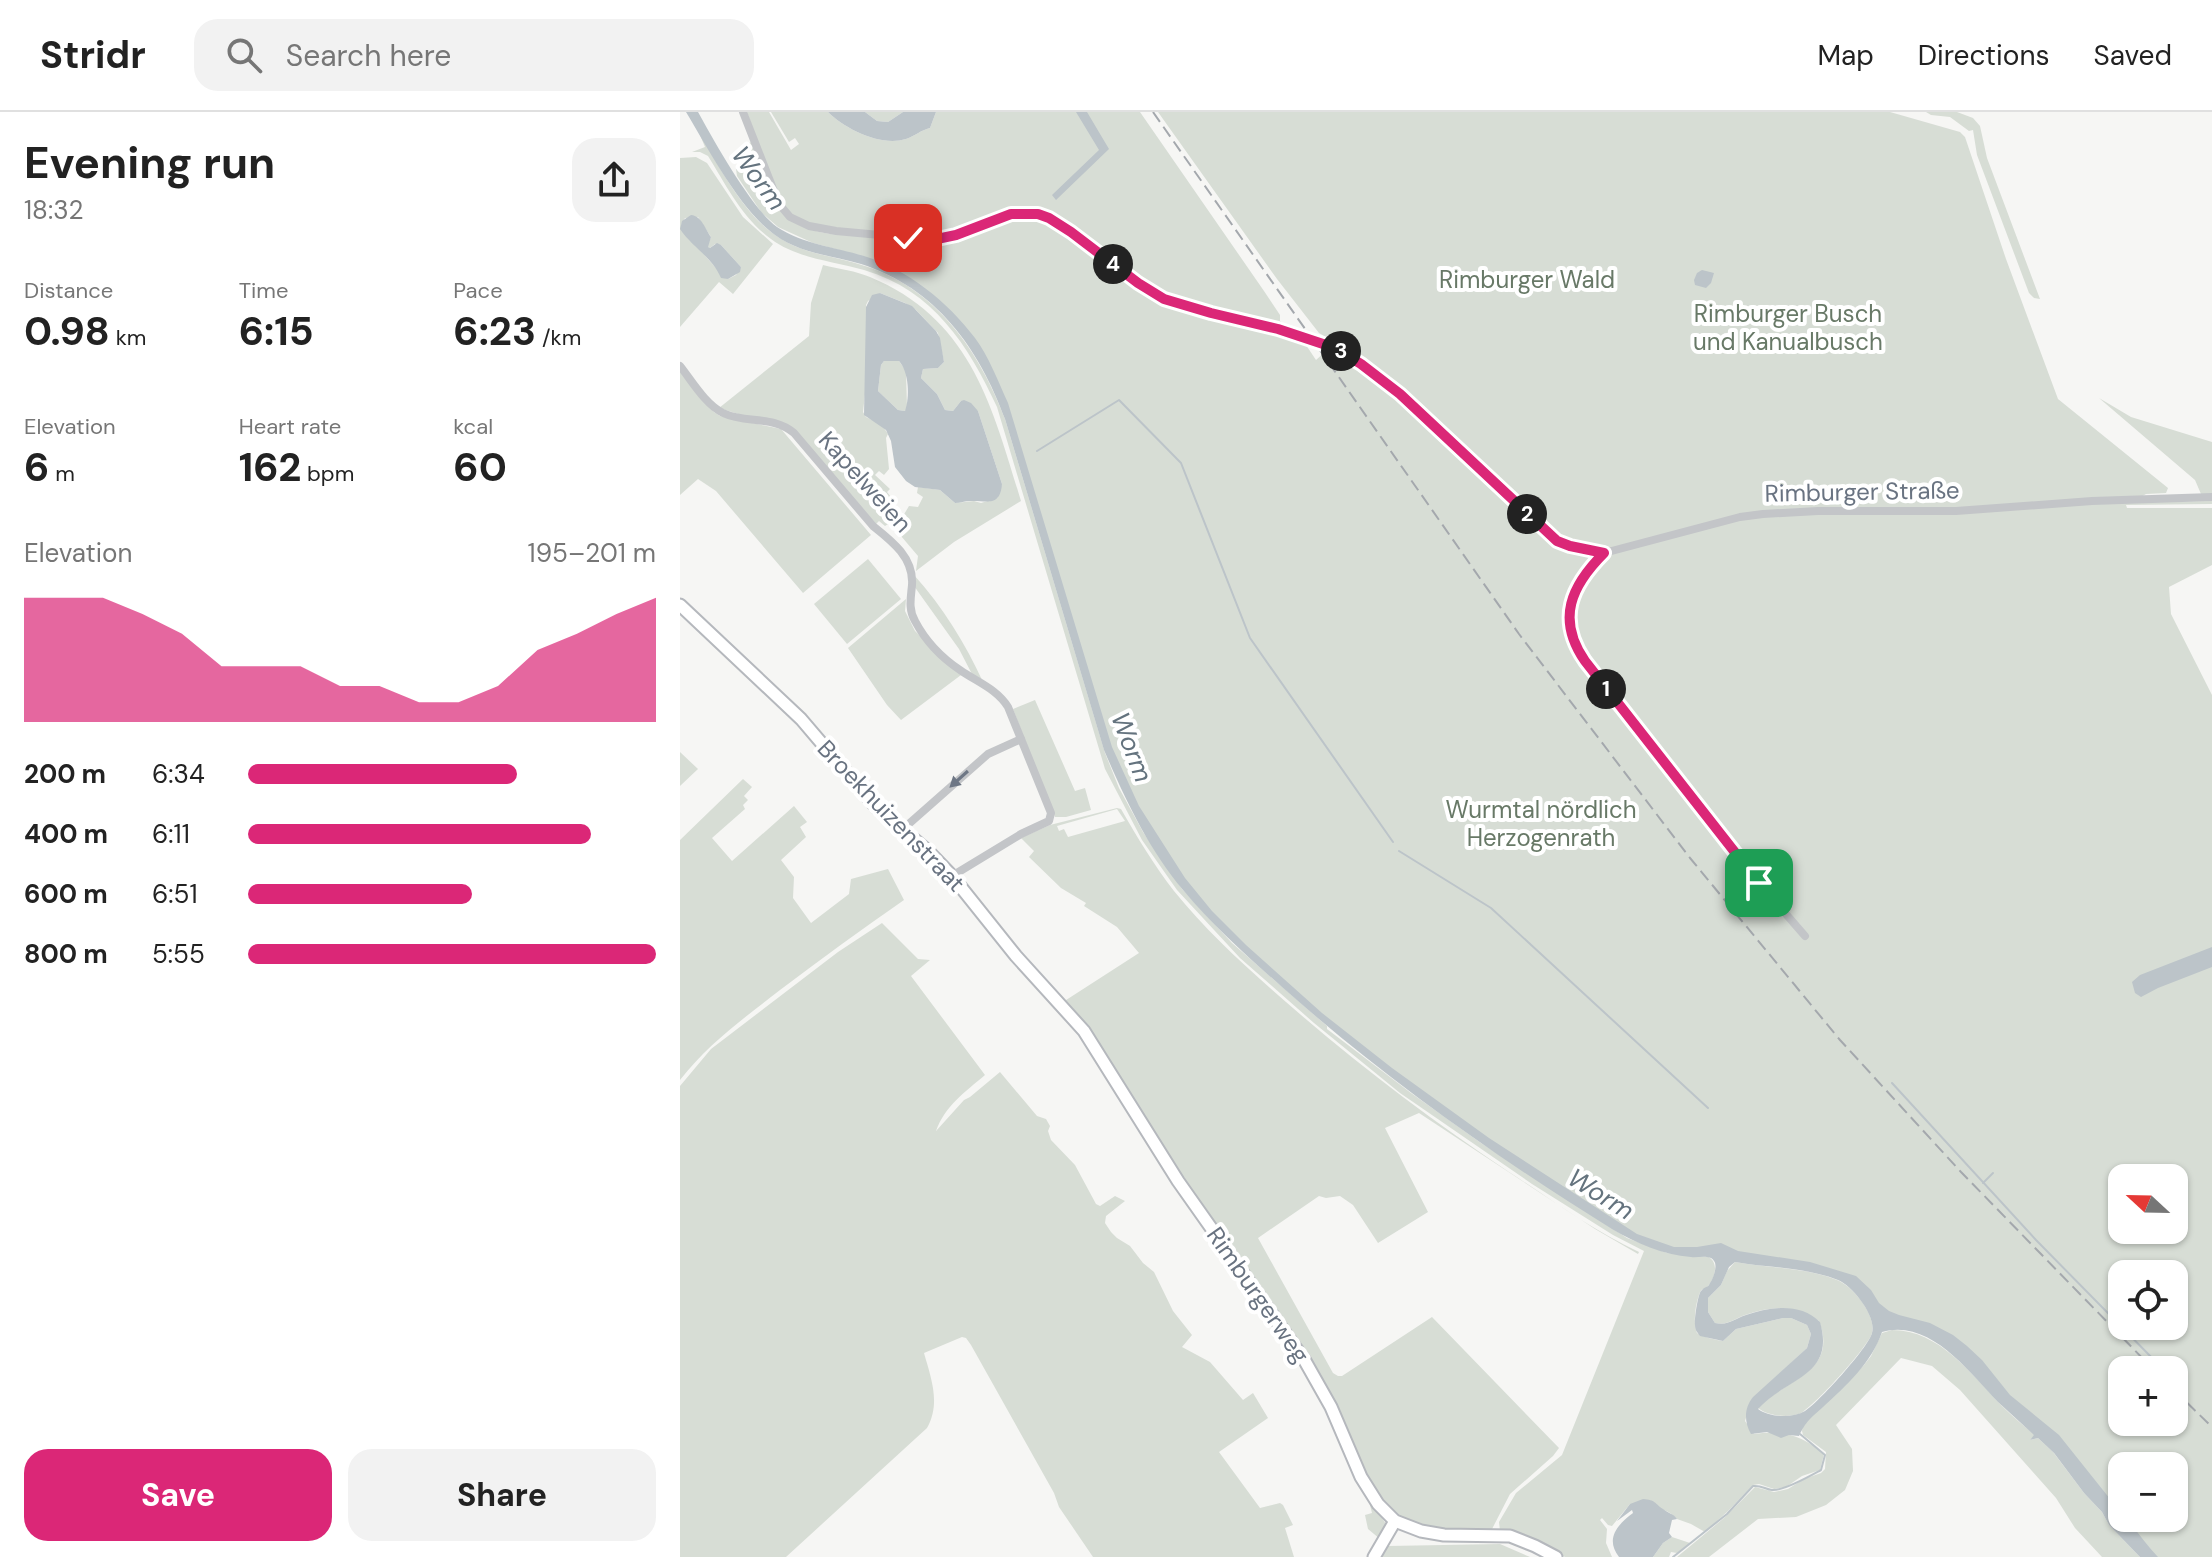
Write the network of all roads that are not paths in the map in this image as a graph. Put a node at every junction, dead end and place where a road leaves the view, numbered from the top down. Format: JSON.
{"nodes":[{"id":1,"x":743,"y":112,"type":"edge"},
{"id":2,"x":680,"y":366,"type":"edge"},
{"id":3,"x":2212,"y":497,"type":"edge"},
{"id":4,"x":1604,"y":553,"type":"junction"},
{"id":5,"x":680,"y":605,"type":"edge"},
{"id":6,"x":1021,"y":739,"type":"junction"},
{"id":7,"x":903,"y":829,"type":"junction"},
{"id":8,"x":952,"y":876,"type":"junction"},
{"id":9,"x":1805,"y":936,"type":"dead end"},
{"id":10,"x":1090,"y":1038,"type":"joint"},
{"id":11,"x":1395,"y":1521,"type":"junction"},
{"id":12,"x":1374,"y":1557,"type":"edge"},
{"id":13,"x":1556,"y":1557,"type":"edge"}],
"edges":[{"from":1,"to":4,"type":"street","name":"Rimburger Straße"},
{"from":2,"to":6,"type":"street","name":"Kapelweien"},
{"from":3,"to":4,"type":"street","name":"Rimburger Straße"},
{"from":4,"to":9,"type":"street"},
{"from":5,"to":7,"type":"street","name":"Broekhuizenstraat"},
{"from":6,"to":7,"type":"street","one_way":true},
{"from":6,"to":8,"type":"street","name":"Kapelweien"},
{"from":7,"to":8,"type":"street","name":"Broekhuizenstraat"},
{"from":8,"to":10,"type":"street","name":"Broekhuizenstraat"},
{"from":10,"to":11,"type":"street","name":"Rimburgerweg"},
{"from":11,"to":12,"type":"street"},
{"from":11,"to":13,"type":"street"}]}
